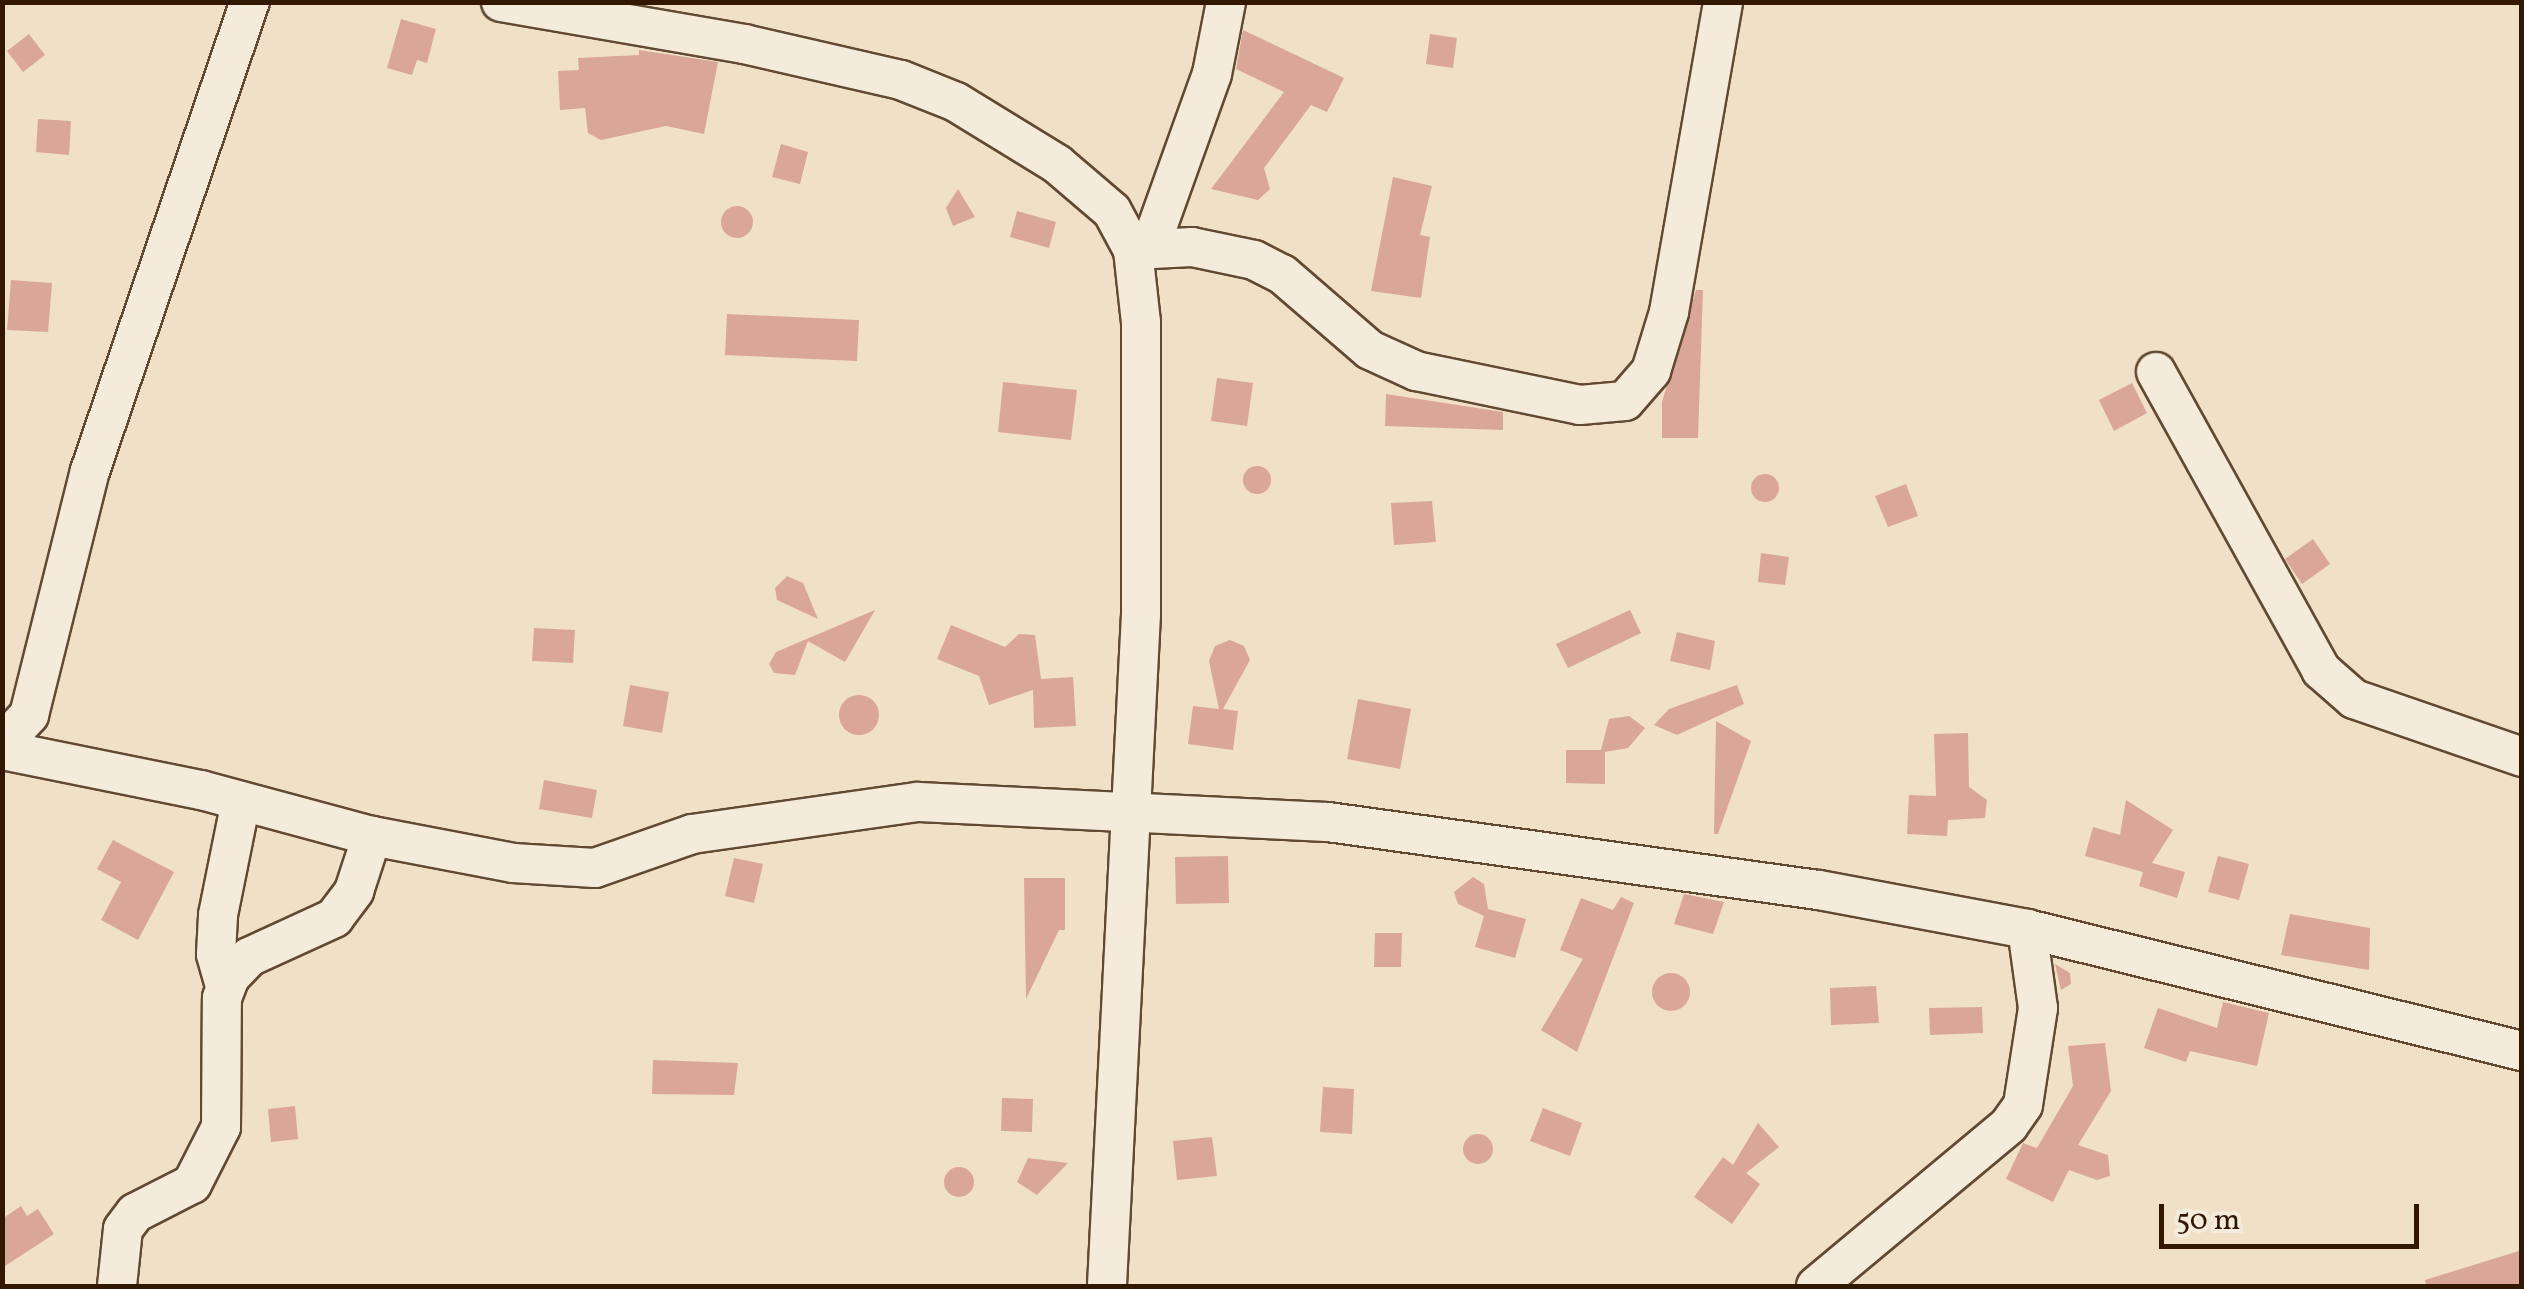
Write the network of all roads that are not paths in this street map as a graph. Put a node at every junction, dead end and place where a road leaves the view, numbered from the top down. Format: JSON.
{"nodes":[{"id":1,"x":501,"y":2,"type":"edge"},
{"id":2,"x":1226,"y":2,"type":"edge"},
{"id":3,"x":1724,"y":2,"type":"edge"},
{"id":4,"x":256,"y":6,"type":"edge"},
{"id":5,"x":1142,"y":248,"type":"junction"},
{"id":6,"x":2156,"y":372,"type":"dead end"},
{"id":7,"x":29,"y":715,"type":"junction"},
{"id":8,"x":2,"y":747,"type":"edge"},
{"id":9,"x":2522,"y":757,"type":"edge"},
{"id":10,"x":62,"y":761,"type":"junction"},
{"id":11,"x":241,"y":802,"type":"junction"},
{"id":12,"x":1133,"y":813,"type":"junction"},
{"id":13,"x":372,"y":836,"type":"junction"},
{"id":14,"x":2027,"y":928,"type":"junction"},
{"id":15,"x":225,"y":986,"type":"junction"},
{"id":16,"x":2522,"y":1050,"type":"edge"},
{"id":17,"x":116,"y":1286,"type":"edge"},
{"id":18,"x":1106,"y":1286,"type":"edge"},
{"id":19,"x":1816,"y":1286,"type":"edge"}],
"edges":[{"from":1,"to":5,"type":"street"},
{"from":2,"to":5,"type":"street"},
{"from":3,"to":5,"type":"street"},
{"from":4,"to":7,"type":"street"},
{"from":5,"to":12,"type":"street"},
{"from":6,"to":9,"type":"street"},
{"from":7,"to":8,"type":"street"},
{"from":7,"to":10,"type":"street"},
{"from":8,"to":10,"type":"street"},
{"from":10,"to":11,"type":"street"},
{"from":11,"to":13,"type":"street"},
{"from":11,"to":15,"type":"street"},
{"from":12,"to":13,"type":"street"},
{"from":12,"to":14,"type":"street"},
{"from":12,"to":18,"type":"street"},
{"from":13,"to":15,"type":"street"},
{"from":14,"to":16,"type":"street"},
{"from":14,"to":19,"type":"street"},
{"from":15,"to":17,"type":"street"}]}
